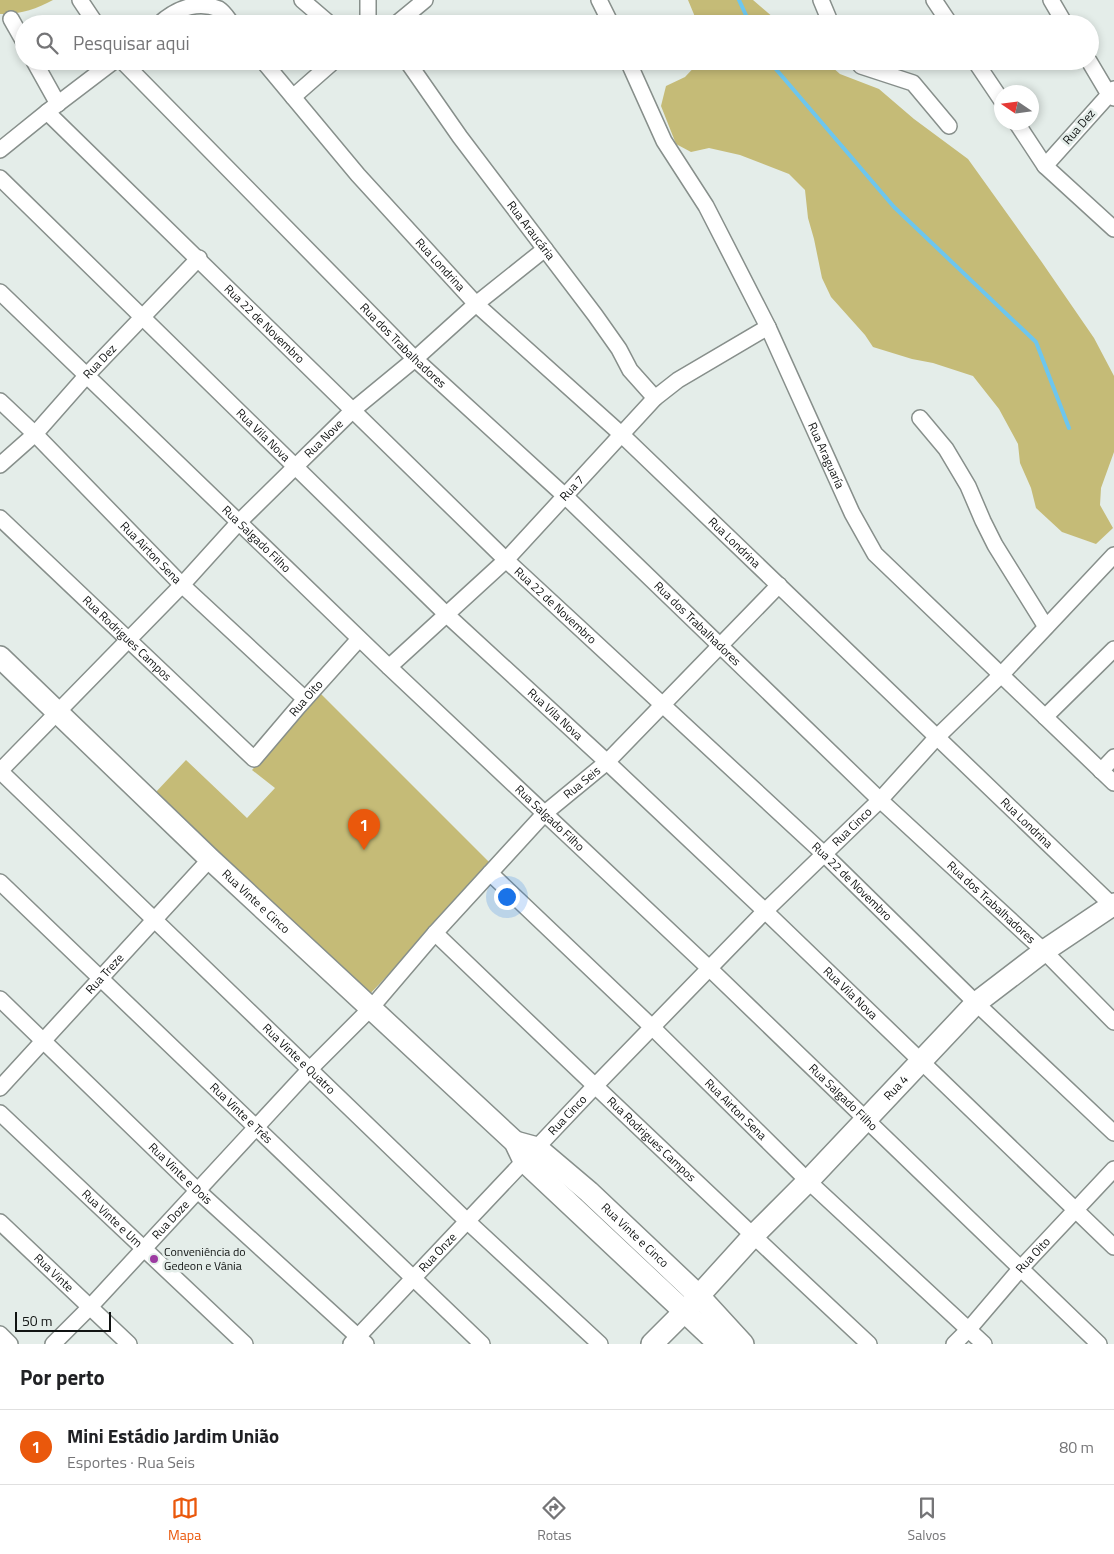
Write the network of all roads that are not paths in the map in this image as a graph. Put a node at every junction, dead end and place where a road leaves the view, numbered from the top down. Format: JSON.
{"nodes":[{"id":1,"x":80,"y":0,"type":"edge"},
{"id":2,"x":302,"y":0,"type":"edge"},
{"id":3,"x":368,"y":0,"type":"edge"},
{"id":4,"x":425,"y":0,"type":"edge"},
{"id":5,"x":600,"y":0,"type":"edge"},
{"id":6,"x":821,"y":0,"type":"edge"},
{"id":7,"x":934,"y":0,"type":"edge"},
{"id":8,"x":1051,"y":0,"type":"edge"},
{"id":9,"x":90,"y":15,"type":"edge"},
{"id":10,"x":169,"y":15,"type":"edge"},
{"id":11,"x":224,"y":15,"type":"edge"},
{"id":12,"x":320,"y":15,"type":"edge"},
{"id":13,"x":371,"y":15,"type":"edge"},
{"id":14,"x":407,"y":15,"type":"edge"},
{"id":15,"x":607,"y":15,"type":"edge"},
{"id":16,"x":827,"y":15,"type":"edge"},
{"id":17,"x":944,"y":15,"type":"edge"},
{"id":18,"x":1060,"y":15,"type":"edge"},
{"id":19,"x":11,"y":20,"type":"dead end"},
{"id":20,"x":15,"y":27,"type":"edge"},
{"id":21,"x":38,"y":70,"type":"edge"},
{"id":22,"x":102,"y":70,"type":"edge"},
{"id":23,"x":131,"y":70,"type":"edge"},
{"id":24,"x":270,"y":70,"type":"edge"},
{"id":25,"x":324,"y":70,"type":"edge"},
{"id":26,"x":413,"y":70,"type":"edge"},
{"id":27,"x":632,"y":70,"type":"edge"},
{"id":28,"x":873,"y":70,"type":"edge"},
{"id":29,"x":981,"y":70,"type":"edge"},
{"id":30,"x":1095,"y":70,"type":"edge"},
{"id":31,"x":994,"y":89,"type":"edge"},
{"id":32,"x":1112,"y":93,"type":"edge"},
{"id":33,"x":293,"y":97,"type":"junction"},
{"id":34,"x":53,"y":108,"type":"junction"},
{"id":35,"x":949,"y":126,"type":"dead end"},
{"id":36,"x":1021,"y":130,"type":"edge"},
{"id":37,"x":0,"y":150,"type":"edge"},
{"id":38,"x":1045,"y":166,"type":"junction"},
{"id":39,"x":0,"y":178,"type":"edge"},
{"id":40,"x":1114,"y":229,"type":"edge"},
{"id":41,"x":545,"y":249,"type":"junction"},
{"id":42,"x":199,"y":258,"type":"junction"},
{"id":43,"x":0,"y":292,"type":"edge"},
{"id":44,"x":476,"y":304,"type":"junction"},
{"id":45,"x":141,"y":317,"type":"junction"},
{"id":46,"x":768,"y":327,"type":"junction"},
{"id":47,"x":415,"y":359,"type":"junction"},
{"id":48,"x":87,"y":375,"type":"junction"},
{"id":49,"x":655,"y":398,"type":"junction"},
{"id":50,"x":0,"y":401,"type":"edge"},
{"id":51,"x":353,"y":410,"type":"junction"},
{"id":52,"x":920,"y":418,"type":"dead end"},
{"id":53,"x":35,"y":434,"type":"junction"},
{"id":54,"x":621,"y":434,"type":"junction"},
{"id":55,"x":0,"y":465,"type":"edge"},
{"id":56,"x":295,"y":467,"type":"junction"},
{"id":57,"x":565,"y":496,"type":"junction"},
{"id":58,"x":0,"y":518,"type":"edge"},
{"id":59,"x":238,"y":522,"type":"junction"},
{"id":60,"x":1114,"y":554,"type":"edge"},
{"id":61,"x":506,"y":560,"type":"junction"},
{"id":62,"x":182,"y":585,"type":"junction"},
{"id":63,"x":779,"y":585,"type":"junction"},
{"id":64,"x":447,"y":615,"type":"junction"},
{"id":65,"x":1046,"y":627,"type":"junction"},
{"id":66,"x":359,"y":638,"type":"junction"},
{"id":67,"x":128,"y":640,"type":"junction"},
{"id":68,"x":720,"y":647,"type":"junction"},
{"id":69,"x":1114,"y":649,"type":"edge"},
{"id":70,"x":0,"y":657,"type":"edge"},
{"id":71,"x":389,"y":667,"type":"junction"},
{"id":72,"x":1001,"y":675,"type":"junction"},
{"id":73,"x":305,"y":699,"type":"junction"},
{"id":74,"x":662,"y":704,"type":"junction"},
{"id":75,"x":57,"y":711,"type":"junction"},
{"id":76,"x":1045,"y":717,"type":"junction"},
{"id":77,"x":936,"y":738,"type":"junction"},
{"id":78,"x":1114,"y":758,"type":"edge"},
{"id":79,"x":254,"y":759,"type":"joint"},
{"id":80,"x":608,"y":762,"type":"junction"},
{"id":81,"x":0,"y":771,"type":"edge"},
{"id":82,"x":1101,"y":771,"type":"junction"},
{"id":83,"x":1114,"y":783,"type":"edge"},
{"id":84,"x":880,"y":800,"type":"junction"},
{"id":85,"x":545,"y":813,"type":"junction"},
{"id":86,"x":825,"y":854,"type":"junction"},
{"id":87,"x":210,"y":859,"type":"junction"},
{"id":88,"x":490,"y":873,"type":"junction"},
{"id":89,"x":0,"y":882,"type":"edge"},
{"id":90,"x":1113,"y":906,"type":"edge"},
{"id":91,"x":766,"y":911,"type":"junction"},
{"id":92,"x":155,"y":919,"type":"junction"},
{"id":93,"x":435,"y":933,"type":"junction"},
{"id":94,"x":1044,"y":951,"type":"junction"},
{"id":95,"x":710,"y":969,"type":"junction"},
{"id":96,"x":100,"y":979,"type":"junction"},
{"id":97,"x":0,"y":999,"type":"edge"},
{"id":98,"x":976,"y":1003,"type":"junction"},
{"id":99,"x":371,"y":1008,"type":"junction"},
{"id":100,"x":1114,"y":1022,"type":"edge"},
{"id":101,"x":653,"y":1028,"type":"junction"},
{"id":102,"x":43,"y":1040,"type":"junction"},
{"id":103,"x":921,"y":1061,"type":"junction"},
{"id":104,"x":310,"y":1069,"type":"junction"},
{"id":105,"x":595,"y":1086,"type":"junction"},
{"id":106,"x":0,"y":1088,"type":"edge"},
{"id":107,"x":0,"y":1113,"type":"edge"},
{"id":108,"x":865,"y":1118,"type":"junction"},
{"id":109,"x":256,"y":1128,"type":"junction"},
{"id":110,"x":1114,"y":1133,"type":"edge"},
{"id":111,"x":530,"y":1155,"type":"junction"},
{"id":112,"x":1114,"y":1169,"type":"edge"},
{"id":113,"x":808,"y":1181,"type":"junction"},
{"id":114,"x":198,"y":1191,"type":"junction"},
{"id":115,"x":1075,"y":1210,"type":"junction"},
{"id":116,"x":467,"y":1221,"type":"junction"},
{"id":117,"x":0,"y":1222,"type":"edge"},
{"id":118,"x":753,"y":1236,"type":"junction"},
{"id":119,"x":1114,"y":1246,"type":"edge"},
{"id":120,"x":144,"y":1248,"type":"junction"},
{"id":121,"x":1021,"y":1268,"type":"junction"},
{"id":122,"x":413,"y":1278,"type":"junction"},
{"id":123,"x":692,"y":1303,"type":"junction"},
{"id":124,"x":90,"y":1307,"type":"junction"},
{"id":125,"x":969,"y":1329,"type":"junction"},
{"id":126,"x":0,"y":1334,"type":"edge"},
{"id":127,"x":358,"y":1342,"type":"edge"},
{"id":128,"x":10,"y":1344,"type":"edge"},
{"id":129,"x":53,"y":1344,"type":"edge"},
{"id":130,"x":129,"y":1344,"type":"edge"},
{"id":131,"x":245,"y":1344,"type":"edge"},
{"id":132,"x":482,"y":1344,"type":"edge"},
{"id":133,"x":600,"y":1344,"type":"edge"},
{"id":134,"x":652,"y":1344,"type":"edge"},
{"id":135,"x":719,"y":1344,"type":"edge"},
{"id":136,"x":743,"y":1344,"type":"edge"},
{"id":137,"x":869,"y":1344,"type":"edge"},
{"id":138,"x":954,"y":1344,"type":"edge"},
{"id":139,"x":984,"y":1344,"type":"edge"},
{"id":140,"x":1100,"y":1344,"type":"edge"}],
"edges":[{"from":1,"to":9,"type":"street"},
{"from":2,"to":12,"type":"street"},
{"from":3,"to":13,"type":"street"},
{"from":4,"to":14,"type":"street"},
{"from":5,"to":15,"type":"street"},
{"from":6,"to":16,"type":"street"},
{"from":7,"to":17,"type":"street"},
{"from":8,"to":18,"type":"street"},
{"from":10,"to":11,"type":"street"},
{"from":19,"to":20,"type":"street"},
{"from":21,"to":34,"type":"street","name":"Rua 22 de Novembro"},
{"from":22,"to":34,"type":"street"},
{"from":23,"to":47,"type":"street","name":"Rua dos Trabalhadores"},
{"from":24,"to":33,"type":"street","name":"Rua Londrina"},
{"from":25,"to":33,"type":"street"},
{"from":26,"to":41,"type":"street","name":"Rua Araucária"},
{"from":27,"to":46,"type":"street","name":"Rua Araguaría"},
{"from":28,"to":35,"type":"street"},
{"from":29,"to":31,"type":"street"},
{"from":30,"to":32,"type":"street"},
{"from":32,"to":38,"type":"street","name":"Rua Dez"},
{"from":33,"to":44,"type":"street","name":"Rua Londrina"},
{"from":34,"to":37,"type":"street"},
{"from":34,"to":42,"type":"street","name":"Rua 22 de Novembro"},
{"from":36,"to":38,"type":"street"},
{"from":38,"to":40,"type":"street"},
{"from":39,"to":45,"type":"street","name":"Rua Vila Nova"},
{"from":41,"to":44,"type":"street","name":"Rua Nove"},
{"from":41,"to":49,"type":"street","name":"Rua Araucária"},
{"from":42,"to":45,"type":"street","name":"Rua Dez"},
{"from":42,"to":51,"type":"street","name":"Rua 22 de Novembro"},
{"from":43,"to":48,"type":"street","name":"Rua Salgado Filho"},
{"from":44,"to":47,"type":"street","name":"Rua Nove"},
{"from":44,"to":54,"type":"street","name":"Rua Londrina"},
{"from":45,"to":48,"type":"street","name":"Rua Dez"},
{"from":45,"to":56,"type":"street","name":"Rua Vila Nova"},
{"from":46,"to":49,"type":"street","name":"Rua 7"},
{"from":46,"to":72,"type":"street","name":"Rua Araguaría"},
{"from":47,"to":51,"type":"street","name":"Rua Nove"},
{"from":47,"to":57,"type":"street","name":"Rua dos Trabalhadores"},
{"from":48,"to":53,"type":"street","name":"Rua Dez"},
{"from":48,"to":59,"type":"street","name":"Rua Salgado Filho"},
{"from":49,"to":54,"type":"street","name":"Rua 7"},
{"from":50,"to":53,"type":"street","name":"Rua Airton Sena"},
{"from":51,"to":56,"type":"street","name":"Rua Nove"},
{"from":51,"to":61,"type":"street","name":"Rua 22 de Novembro"},
{"from":52,"to":65,"type":"street"},
{"from":53,"to":55,"type":"street","name":"Rua Dez"},
{"from":53,"to":62,"type":"street","name":"Rua Airton Sena"},
{"from":54,"to":57,"type":"street","name":"Rua 7"},
{"from":54,"to":63,"type":"street","name":"Rua Londrina"},
{"from":56,"to":59,"type":"street","name":"Rua Nove"},
{"from":56,"to":64,"type":"street","name":"Rua Vila Nova"},
{"from":57,"to":61,"type":"street","name":"Rua 7"},
{"from":57,"to":68,"type":"street","name":"Rua dos Trabalhadores"},
{"from":58,"to":67,"type":"street","name":"Rua Rodrigues Campos"},
{"from":59,"to":62,"type":"street","name":"Rua Nove"},
{"from":59,"to":66,"type":"street","name":"Rua Salgado Filho"},
{"from":60,"to":65,"type":"street","name":"Rua Cinco"},
{"from":61,"to":64,"type":"street","name":"Rua 7"},
{"from":61,"to":74,"type":"street","name":"Rua 22 de Novembro"},
{"from":62,"to":67,"type":"street","name":"Rua Nove"},
{"from":62,"to":73,"type":"street","name":"Rua Airton Sena"},
{"from":63,"to":68,"type":"street","name":"Rua Seis"},
{"from":63,"to":77,"type":"street","name":"Rua Londrina"},
{"from":64,"to":71,"type":"street","name":"Rua 7"},
{"from":64,"to":80,"type":"street","name":"Rua Vila Nova"},
{"from":65,"to":72,"type":"street","name":"Rua Cinco"},
{"from":66,"to":71,"type":"street","name":"Rua Salgado Filho"},
{"from":66,"to":73,"type":"street","name":"Rua Oito"},
{"from":67,"to":75,"type":"street","name":"Rua Nove"},
{"from":67,"to":79,"type":"street","name":"Rua Rodrigues Campos"},
{"from":68,"to":74,"type":"street","name":"Rua Seis"},
{"from":68,"to":84,"type":"street","name":"Rua dos Trabalhadores"},
{"from":69,"to":76,"type":"street"},
{"from":70,"to":75,"type":"street","name":"Rua Vinte e Cinco"},
{"from":71,"to":85,"type":"street","name":"Rua Salgado Filho"},
{"from":72,"to":76,"type":"street","name":"Rua Araguaría"},
{"from":72,"to":77,"type":"street","name":"Rua Cinco"},
{"from":73,"to":79,"type":"street","name":"Rua Oito"},
{"from":74,"to":80,"type":"street","name":"Rua Seis"},
{"from":74,"to":86,"type":"street","name":"Rua 22 de Novembro"},
{"from":75,"to":81,"type":"street","name":"Rua Nove"},
{"from":75,"to":87,"type":"street","name":"Rua Vinte e Cinco"},
{"from":76,"to":82,"type":"street","name":"Rua Araguaría"},
{"from":77,"to":84,"type":"street","name":"Rua Cinco"},
{"from":77,"to":90,"type":"street","name":"Rua Londrina"},
{"from":78,"to":82,"type":"street"},
{"from":80,"to":85,"type":"street","name":"Rua Seis"},
{"from":80,"to":91,"type":"street","name":"Rua Vila Nova"},
{"from":81,"to":92,"type":"street","name":"Rua Vinte e Quatro"},
{"from":82,"to":83,"type":"street","name":"Rua Araguaría"},
{"from":84,"to":86,"type":"street","name":"Rua Cinco"},
{"from":84,"to":94,"type":"street","name":"Rua dos Trabalhadores"},
{"from":85,"to":88,"type":"street","name":"Rua Seis"},
{"from":85,"to":95,"type":"street","name":"Rua Salgado Filho"},
{"from":86,"to":91,"type":"street","name":"Rua Cinco"},
{"from":86,"to":98,"type":"street","name":"Rua 22 de Novembro"},
{"from":87,"to":92,"type":"street","name":"Rua Treze"},
{"from":87,"to":99,"type":"street","name":"Rua Vinte e Cinco"},
{"from":88,"to":93,"type":"street","name":"Rua Seis"},
{"from":88,"to":101,"type":"street","name":"Rua Airton Sena"},
{"from":89,"to":96,"type":"street","name":"Rua Vinte e Três"},
{"from":90,"to":94,"type":"street","name":"Rua 4"},
{"from":91,"to":95,"type":"street","name":"Rua Cinco"},
{"from":91,"to":103,"type":"street","name":"Rua Vila Nova"},
{"from":92,"to":96,"type":"street","name":"Rua Treze"},
{"from":92,"to":104,"type":"street","name":"Rua Vinte e Quatro"},
{"from":93,"to":99,"type":"street","name":"Rua Seis"},
{"from":93,"to":105,"type":"street","name":"Rua Rodrigues Campos"},
{"from":94,"to":98,"type":"street","name":"Rua 4"},
{"from":94,"to":100,"type":"street","name":"Rua dos Trabalhadores"},
{"from":95,"to":101,"type":"street","name":"Rua Cinco"},
{"from":95,"to":108,"type":"street","name":"Rua Salgado Filho"},
{"from":96,"to":102,"type":"street","name":"Rua Treze"},
{"from":96,"to":109,"type":"street","name":"Rua Vinte e Três"},
{"from":97,"to":102,"type":"street","name":"Rua Vinte e Dois"},
{"from":98,"to":103,"type":"street","name":"Rua 4"},
{"from":98,"to":110,"type":"street","name":"Rua 22 de Novembro"},
{"from":99,"to":104,"type":"street","name":"Rua Doze"},
{"from":99,"to":111,"type":"street","name":"Rua Vinte e Cinco"},
{"from":101,"to":105,"type":"street","name":"Rua Cinco"},
{"from":101,"to":113,"type":"street","name":"Rua Airton Sena"},
{"from":102,"to":106,"type":"street","name":"Rua Treze"},
{"from":102,"to":114,"type":"street","name":"Rua Vinte e Dois"},
{"from":103,"to":108,"type":"street","name":"Rua 4"},
{"from":103,"to":115,"type":"street","name":"Rua Vila Nova"},
{"from":104,"to":109,"type":"street","name":"Rua Doze"},
{"from":104,"to":116,"type":"street","name":"Rua Vinte e Quatro"},
{"from":105,"to":111,"type":"street","name":"Rua Cinco"},
{"from":105,"to":118,"type":"street","name":"Rua Rodrigues Campos"},
{"from":107,"to":120,"type":"street","name":"Rua Vinte e Um"},
{"from":108,"to":113,"type":"street","name":"Rua 4"},
{"from":108,"to":121,"type":"street","name":"Rua Salgado Filho"},
{"from":109,"to":114,"type":"street","name":"Rua Doze"},
{"from":109,"to":122,"type":"street","name":"Rua Vinte e Três"},
{"from":111,"to":116,"type":"street","name":"Rua Onze"},
{"from":111,"to":123,"type":"street","name":"Rua Vinte e Cinco"},
{"from":112,"to":115,"type":"street","name":"Rua Oito"},
{"from":113,"to":118,"type":"street","name":"Rua 4"},
{"from":113,"to":125,"type":"street","name":"Rua Airton Sena"},
{"from":114,"to":120,"type":"street","name":"Rua Doze"},
{"from":114,"to":127,"type":"street","name":"Rua Vinte e Dois"},
{"from":115,"to":119,"type":"street","name":"Rua Vila Nova"},
{"from":115,"to":121,"type":"street","name":"Rua Oito"},
{"from":116,"to":122,"type":"street","name":"Rua Onze"},
{"from":116,"to":133,"type":"street","name":"Rua Vinte e Quatro"},
{"from":117,"to":124,"type":"street","name":"Rua Vinte"},
{"from":118,"to":123,"type":"street","name":"Rua 4"},
{"from":118,"to":137,"type":"street","name":"Rua Rodrigues Campos"},
{"from":120,"to":124,"type":"street","name":"Rua Doze"},
{"from":120,"to":131,"type":"street","name":"Rua Vinte e Um"},
{"from":121,"to":125,"type":"street","name":"Rua Oito"},
{"from":121,"to":140,"type":"street","name":"Rua Salgado Filho"},
{"from":122,"to":127,"type":"street","name":"Rua Onze"},
{"from":122,"to":132,"type":"street","name":"Rua Vinte e Três"},
{"from":123,"to":134,"type":"street"},
{"from":123,"to":135,"type":"street","name":"Rua Vinte e Cinco"},
{"from":123,"to":136,"type":"street","name":"Rua Vinte e Cinco"},
{"from":124,"to":129,"type":"street","name":"Rua Doze"},
{"from":124,"to":130,"type":"street","name":"Rua Vinte"},
{"from":125,"to":138,"type":"street","name":"Rua Oito"},
{"from":125,"to":139,"type":"street","name":"Rua Airton Sena"},
{"from":126,"to":128,"type":"street"}]}
